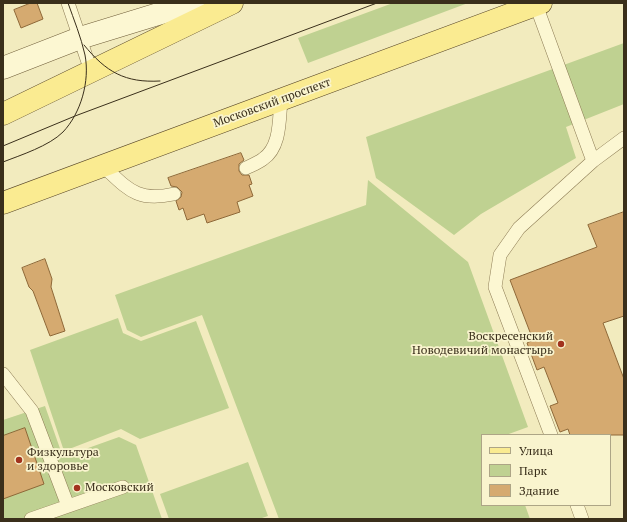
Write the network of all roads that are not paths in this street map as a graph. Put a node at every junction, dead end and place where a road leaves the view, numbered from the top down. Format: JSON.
{"nodes":[{"id":1,"x":68,"y":3,"type":"edge"},
{"id":2,"x":194,"y":3,"type":"edge"},
{"id":3,"x":232,"y":3,"type":"edge"},
{"id":4,"x":539,"y":4,"type":"edge"},
{"id":5,"x":80,"y":38,"type":"junction"},
{"id":6,"x":3,"y":68,"type":"edge"},
{"id":7,"x":91,"y":71,"type":"junction"},
{"id":8,"x":281,"y":100,"type":"junction"},
{"id":9,"x":3,"y":114,"type":"edge"},
{"id":10,"x":624,"y":138,"type":"edge"},
{"id":11,"x":593,"y":161,"type":"junction"},
{"id":12,"x":104,"y":166,"type":"junction"},
{"id":13,"x":246,"y":168,"type":"dead end"},
{"id":14,"x":174,"y":194,"type":"dead end"},
{"id":15,"x":3,"y":203,"type":"edge"},
{"id":16,"x":3,"y":374,"type":"edge"},
{"id":17,"x":551,"y":434,"type":"edge"},
{"id":18,"x":123,"y":487,"type":"dead end"},
{"id":19,"x":68,"y":506,"type":"junction"},
{"id":20,"x":577,"y":506,"type":"edge"},
{"id":21,"x":32,"y":519,"type":"edge"},
{"id":22,"x":582,"y":519,"type":"edge"}],
"edges":[{"from":1,"to":5,"type":"lane"},
{"from":2,"to":5,"type":"street"},
{"from":3,"to":7,"type":"main road"},
{"from":4,"to":8,"type":"main road","name":"Московский проспект"},
{"from":4,"to":11,"type":"lane"},
{"from":5,"to":6,"type":"street"},
{"from":5,"to":7,"type":"lane"},
{"from":7,"to":9,"type":"main road"},
{"from":8,"to":12,"type":"main road","name":"Московский проспект"},
{"from":8,"to":13,"type":"lane"},
{"from":10,"to":11,"type":"lane"},
{"from":11,"to":17,"type":"lane"},
{"from":12,"to":14,"type":"lane"},
{"from":12,"to":15,"type":"main road","name":"Московский проспект"},
{"from":16,"to":19,"type":"lane"},
{"from":18,"to":19,"type":"lane"},
{"from":19,"to":21,"type":"lane"},
{"from":20,"to":22,"type":"lane"}]}
